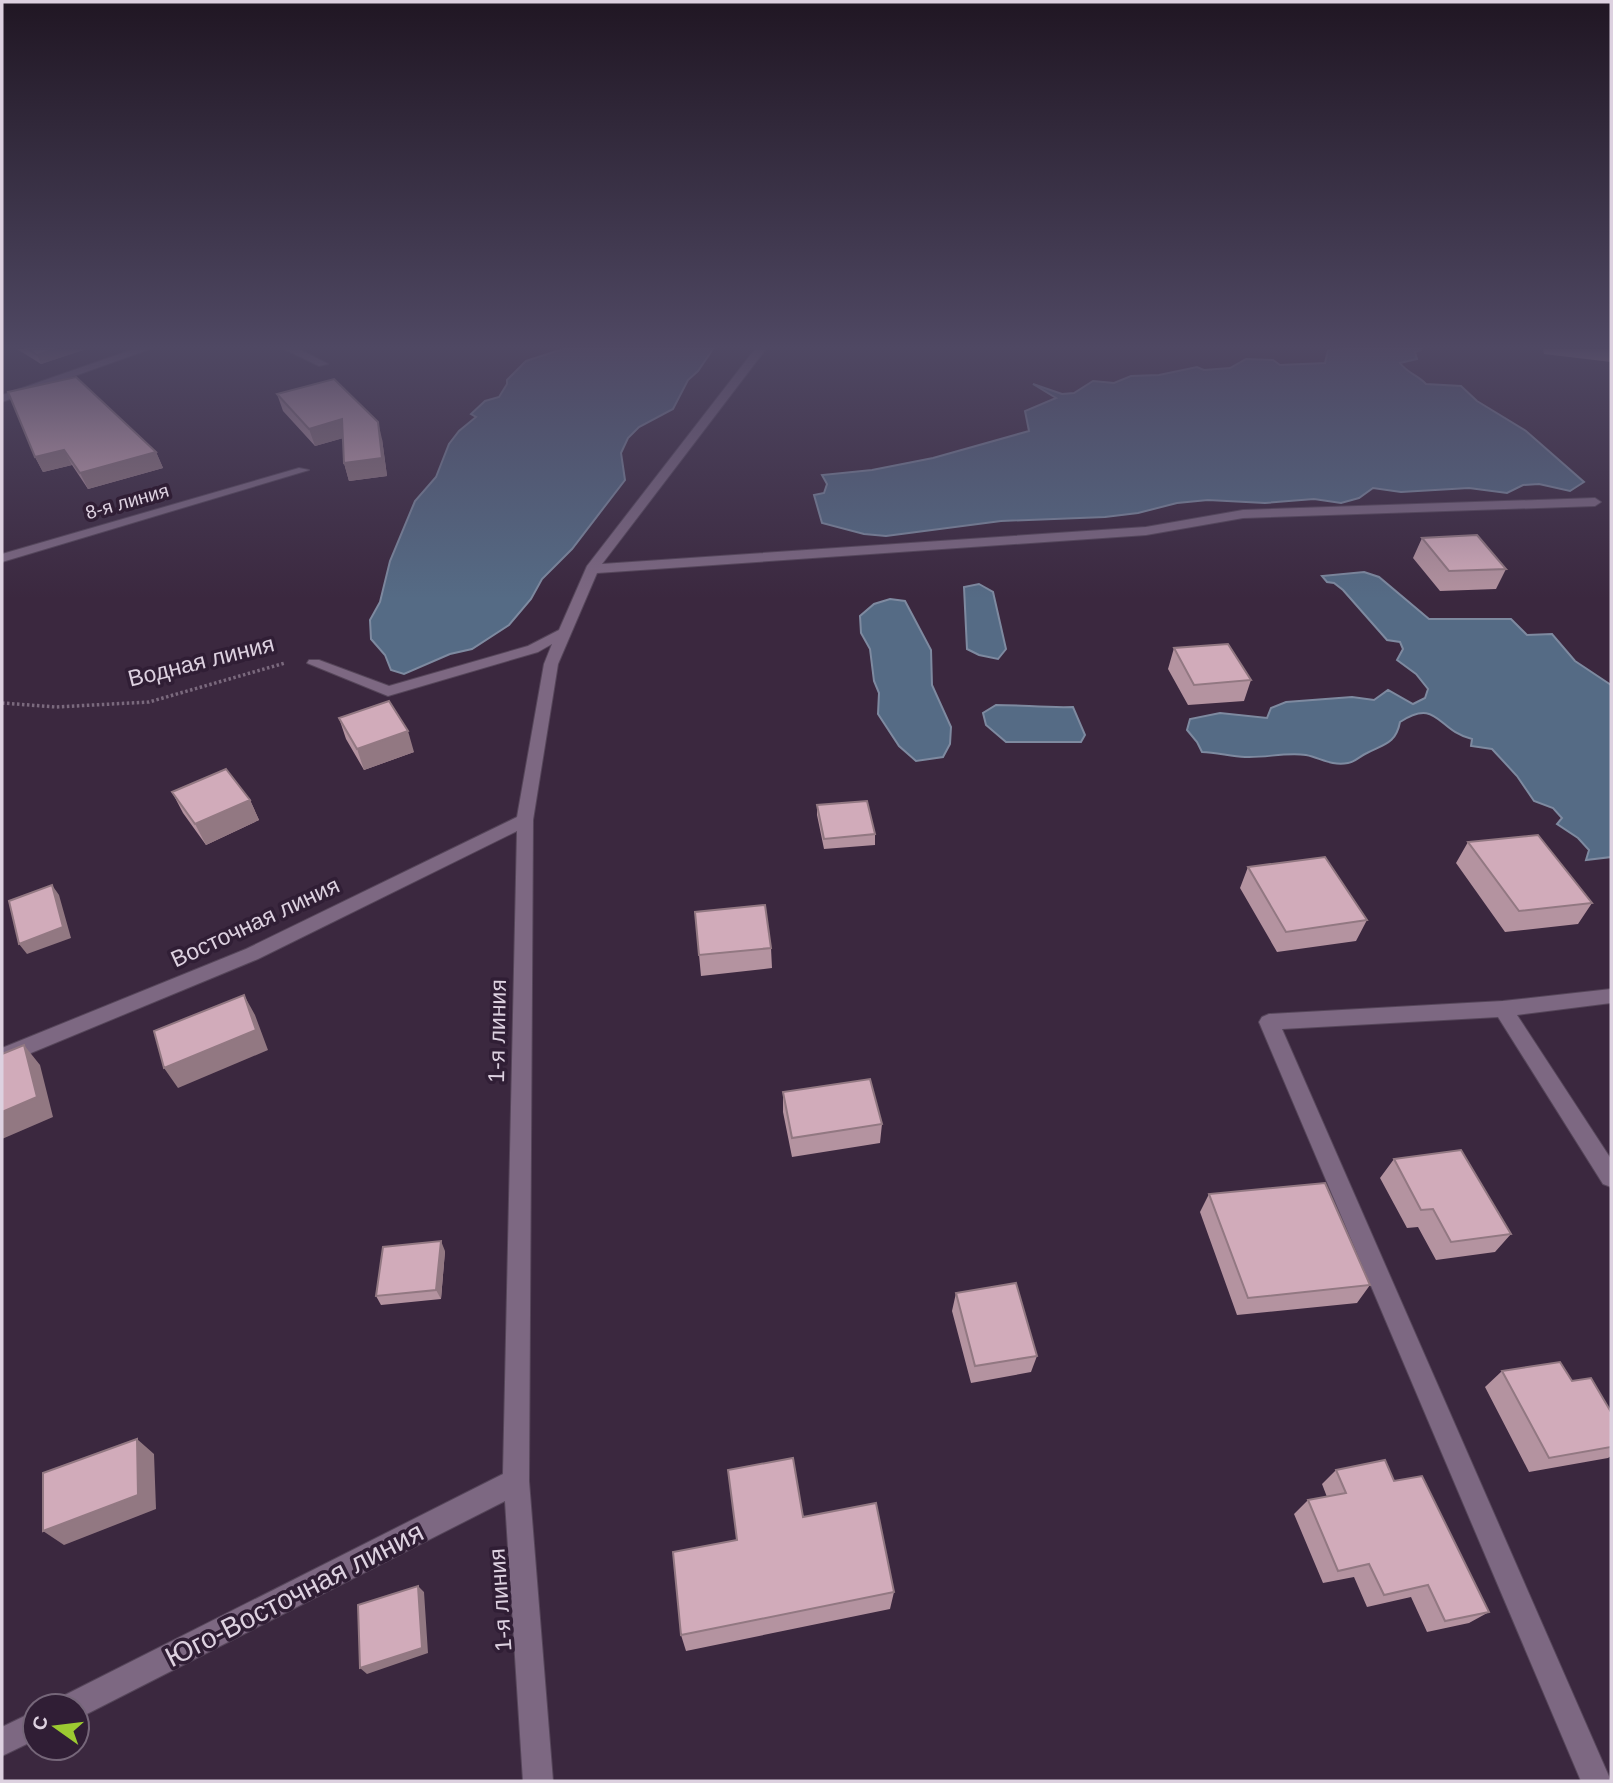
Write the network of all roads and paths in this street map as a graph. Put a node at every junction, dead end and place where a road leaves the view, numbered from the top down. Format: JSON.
{"nodes":[{"id":1,"x":697,"y":432,"type":"edge"},
{"id":2,"x":303,"y":470,"type":"dead end"},
{"id":3,"x":1595,"y":502,"type":"dead end"},
{"id":4,"x":2,"y":558,"type":"edge"},
{"id":5,"x":592,"y":569,"type":"junction"},
{"id":6,"x":565,"y":632,"type":"junction"},
{"id":7,"x":314,"y":663,"type":"joint"},
{"id":8,"x":2,"y":702,"type":"edge"},
{"id":9,"x":525,"y":820,"type":"junction"},
{"id":10,"x":1611,"y":996,"type":"edge"},
{"id":11,"x":1503,"y":1009,"type":"junction"},
{"id":12,"x":2,"y":1057,"type":"edge"},
{"id":13,"x":1611,"y":1177,"type":"edge"},
{"id":14,"x":516,"y":1481,"type":"junction"},
{"id":15,"x":91,"y":1697,"type":"edge"},
{"id":16,"x":21,"y":1732,"type":"edge"},
{"id":17,"x":2,"y":1742,"type":"edge"},
{"id":18,"x":538,"y":1781,"type":"edge"},
{"id":19,"x":1596,"y":1781,"type":"edge"}],
"edges":[{"from":1,"to":5,"type":"street","name":"1-я линия"},
{"from":2,"to":4,"type":"street","name":"8-я линия"},
{"from":3,"to":5,"type":"street"},
{"from":5,"to":6,"type":"street","name":"1-я линия"},
{"from":6,"to":7,"type":"street"},
{"from":6,"to":9,"type":"street","name":"1-я линия"},
{"from":7,"to":8,"type":"path","name":"Водная линия"},
{"from":9,"to":12,"type":"street","name":"Восточная линия"},
{"from":9,"to":14,"type":"street","name":"1-я линия"},
{"from":10,"to":11,"type":"street"},
{"from":11,"to":13,"type":"street"},
{"from":11,"to":19,"type":"street"},
{"from":14,"to":15,"type":"street","name":"Юго-Восточная линия"},
{"from":14,"to":18,"type":"street","name":"1-я линия"},
{"from":16,"to":17,"type":"street"}]}
